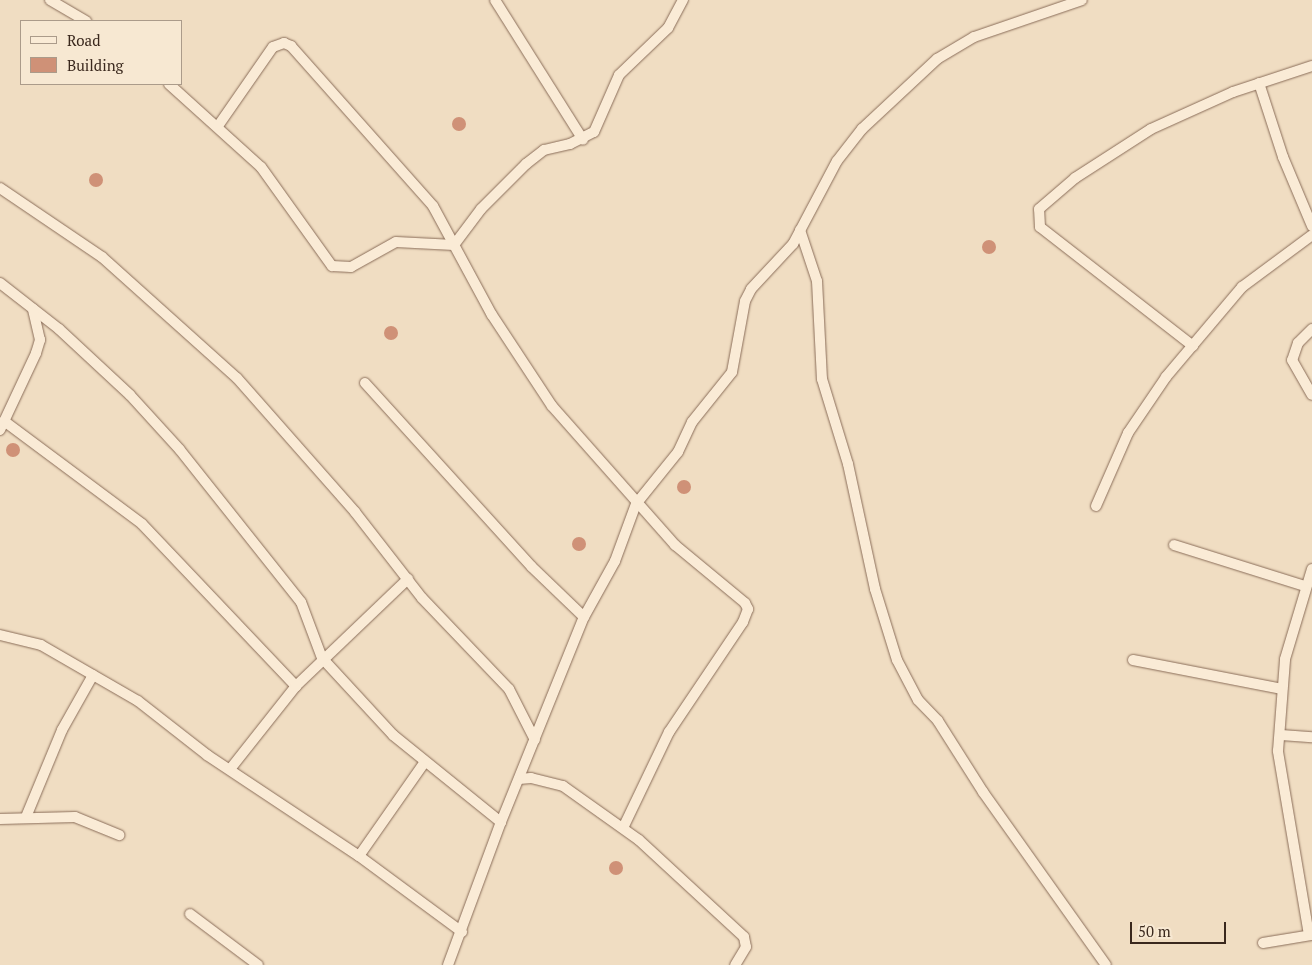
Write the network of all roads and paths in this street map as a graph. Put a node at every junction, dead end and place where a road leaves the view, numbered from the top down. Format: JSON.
{"nodes":[{"id":1,"x":50,"y":0,"type":"edge"},
{"id":2,"x":495,"y":0,"type":"edge"},
{"id":3,"x":683,"y":0,"type":"edge"},
{"id":4,"x":1082,"y":0,"type":"edge"},
{"id":5,"x":84,"y":20,"type":"edge"},
{"id":6,"x":1312,"y":66,"type":"edge"},
{"id":7,"x":1259,"y":83,"type":"junction"},
{"id":8,"x":170,"y":85,"type":"edge"},
{"id":9,"x":218,"y":126,"type":"junction"},
{"id":10,"x":583,"y":140,"type":"junction"},
{"id":11,"x":0,"y":188,"type":"edge"},
{"id":12,"x":1312,"y":226,"type":"edge"},
{"id":13,"x":800,"y":230,"type":"junction"},
{"id":14,"x":1312,"y":235,"type":"edge"},
{"id":15,"x":454,"y":245,"type":"junction"},
{"id":16,"x":0,"y":283,"type":"edge"},
{"id":17,"x":33,"y":309,"type":"junction"},
{"id":18,"x":1312,"y":329,"type":"edge"},
{"id":19,"x":1193,"y":346,"type":"junction"},
{"id":20,"x":365,"y":383,"type":"dead end"},
{"id":21,"x":1312,"y":395,"type":"edge"},
{"id":22,"x":2,"y":426,"type":"edge"},
{"id":23,"x":636,"y":504,"type":"junction"},
{"id":24,"x":1096,"y":506,"type":"dead end"},
{"id":25,"x":1174,"y":545,"type":"dead end"},
{"id":26,"x":1312,"y":569,"type":"edge"},
{"id":27,"x":408,"y":579,"type":"junction"},
{"id":28,"x":1305,"y":586,"type":"junction"},
{"id":29,"x":584,"y":617,"type":"junction"},
{"id":30,"x":0,"y":635,"type":"edge"},
{"id":31,"x":322,"y":658,"type":"junction"},
{"id":32,"x":1133,"y":660,"type":"dead end"},
{"id":33,"x":93,"y":675,"type":"junction"},
{"id":34,"x":296,"y":686,"type":"junction"},
{"id":35,"x":1282,"y":689,"type":"junction"},
{"id":36,"x":1281,"y":735,"type":"junction"},
{"id":37,"x":1312,"y":737,"type":"edge"},
{"id":38,"x":535,"y":740,"type":"junction"},
{"id":39,"x":424,"y":763,"type":"junction"},
{"id":40,"x":231,"y":768,"type":"junction"},
{"id":41,"x":519,"y":779,"type":"junction"},
{"id":42,"x":26,"y":817,"type":"junction"},
{"id":43,"x":0,"y":819,"type":"edge"},
{"id":44,"x":501,"y":822,"type":"junction"},
{"id":45,"x":623,"y":828,"type":"junction"},
{"id":46,"x":119,"y":835,"type":"dead end"},
{"id":47,"x":359,"y":856,"type":"junction"},
{"id":48,"x":190,"y":914,"type":"dead end"},
{"id":49,"x":462,"y":932,"type":"junction"},
{"id":50,"x":1311,"y":935,"type":"edge"},
{"id":51,"x":1263,"y":943,"type":"dead end"},
{"id":52,"x":451,"y":964,"type":"edge"},
{"id":53,"x":258,"y":965,"type":"edge"},
{"id":54,"x":735,"y":965,"type":"edge"},
{"id":55,"x":1106,"y":965,"type":"edge"}],
"edges":[{"from":1,"to":5,"type":"street"},
{"from":2,"to":10,"type":"street"},
{"from":3,"to":10,"type":"street"},
{"from":4,"to":13,"type":"street"},
{"from":6,"to":7,"type":"street"},
{"from":7,"to":12,"type":"street"},
{"from":7,"to":19,"type":"street"},
{"from":8,"to":9,"type":"street"},
{"from":9,"to":15,"type":"street"},
{"from":9,"to":15,"type":"street"},
{"from":10,"to":15,"type":"street"},
{"from":11,"to":27,"type":"street"},
{"from":13,"to":23,"type":"street"},
{"from":13,"to":55,"type":"street"},
{"from":14,"to":19,"type":"street"},
{"from":15,"to":23,"type":"street"},
{"from":16,"to":17,"type":"street"},
{"from":17,"to":22,"type":"street"},
{"from":17,"to":31,"type":"street"},
{"from":18,"to":21,"type":"street"},
{"from":19,"to":24,"type":"street"},
{"from":20,"to":29,"type":"street"},
{"from":22,"to":34,"type":"street"},
{"from":23,"to":29,"type":"street"},
{"from":23,"to":45,"type":"street"},
{"from":25,"to":28,"type":"street"},
{"from":26,"to":28,"type":"street"},
{"from":27,"to":31,"type":"street"},
{"from":27,"to":38,"type":"street"},
{"from":28,"to":35,"type":"street"},
{"from":29,"to":38,"type":"street"},
{"from":30,"to":33,"type":"street"},
{"from":31,"to":34,"type":"street"},
{"from":31,"to":39,"type":"street"},
{"from":32,"to":35,"type":"street"},
{"from":33,"to":40,"type":"street"},
{"from":33,"to":42,"type":"street"},
{"from":34,"to":40,"type":"street"},
{"from":35,"to":36,"type":"street"},
{"from":36,"to":37,"type":"street"},
{"from":36,"to":50,"type":"street"},
{"from":38,"to":41,"type":"street"},
{"from":39,"to":44,"type":"street"},
{"from":39,"to":47,"type":"street"},
{"from":40,"to":47,"type":"street"},
{"from":41,"to":44,"type":"street"},
{"from":41,"to":45,"type":"street"},
{"from":42,"to":43,"type":"street"},
{"from":42,"to":46,"type":"street"},
{"from":44,"to":49,"type":"street"},
{"from":45,"to":54,"type":"street"},
{"from":47,"to":49,"type":"street"},
{"from":48,"to":53,"type":"street"},
{"from":49,"to":52,"type":"street"},
{"from":50,"to":51,"type":"street"}]}
